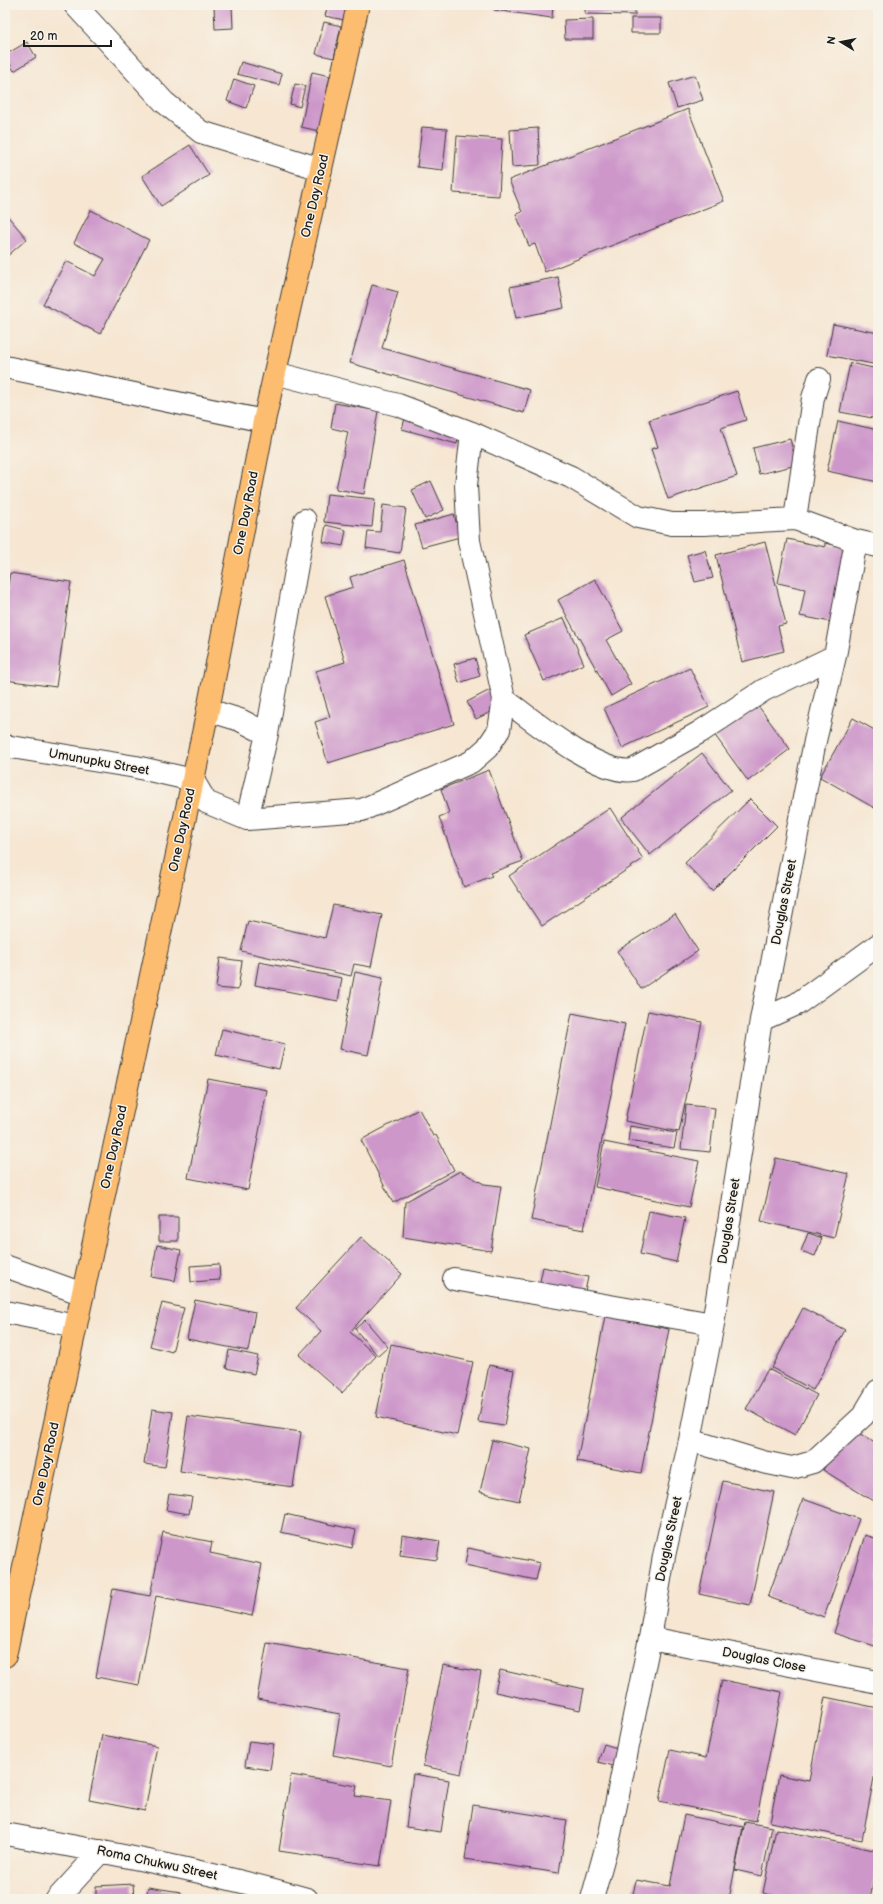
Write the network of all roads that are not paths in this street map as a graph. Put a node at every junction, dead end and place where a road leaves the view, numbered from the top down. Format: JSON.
{"nodes":[{"id":1,"x":75,"y":5,"type":"edge"},
{"id":2,"x":358,"y":5,"type":"edge"},
{"id":3,"x":321,"y":169,"type":"junction"},
{"id":4,"x":5,"y":367,"type":"edge"},
{"id":5,"x":275,"y":373,"type":"junction"},
{"id":6,"x":819,"y":379,"type":"dead end"},
{"id":7,"x":264,"y":421,"type":"junction"},
{"id":8,"x":472,"y":433,"type":"junction"},
{"id":9,"x":795,"y":519,"type":"junction"},
{"id":10,"x":305,"y":520,"type":"dead end"},
{"id":11,"x":856,"y":541,"type":"junction"},
{"id":12,"x":878,"y":546,"type":"edge"},
{"id":13,"x":835,"y":656,"type":"junction"},
{"id":14,"x":504,"y":699,"type":"junction"},
{"id":15,"x":208,"y":710,"type":"junction"},
{"id":16,"x":267,"y":734,"type":"junction"},
{"id":17,"x":5,"y":746,"type":"edge"},
{"id":18,"x":192,"y":780,"type":"junction"},
{"id":19,"x":247,"y":819,"type":"junction"},
{"id":20,"x":878,"y":945,"type":"edge"},
{"id":21,"x":761,"y":1020,"type":"junction"},
{"id":22,"x":5,"y":1266,"type":"edge"},
{"id":23,"x":454,"y":1279,"type":"dead end"},
{"id":24,"x":83,"y":1294,"type":"junction"},
{"id":25,"x":5,"y":1312,"type":"edge"},
{"id":26,"x":713,"y":1324,"type":"junction"},
{"id":27,"x":76,"y":1326,"type":"junction"},
{"id":28,"x":878,"y":1392,"type":"edge"},
{"id":29,"x":690,"y":1440,"type":"junction"},
{"id":30,"x":650,"y":1638,"type":"junction"},
{"id":31,"x":5,"y":1656,"type":"edge"},
{"id":32,"x":878,"y":1682,"type":"edge"},
{"id":33,"x":5,"y":1834,"type":"edge"},
{"id":34,"x":101,"y":1851,"type":"junction"},
{"id":35,"x":58,"y":1899,"type":"edge"},
{"id":36,"x":308,"y":1899,"type":"edge"},
{"id":37,"x":592,"y":1899,"type":"edge"}],
"edges":[{"from":1,"to":3,"type":"street"},
{"from":2,"to":3,"type":"main road","name":"One Day Road"},
{"from":3,"to":5,"type":"main road","name":"One Day Road"},
{"from":4,"to":7,"type":"street"},
{"from":5,"to":7,"type":"main road","name":"One Day Road"},
{"from":5,"to":8,"type":"street"},
{"from":6,"to":9,"type":"street"},
{"from":7,"to":15,"type":"main road","name":"One Day Road"},
{"from":8,"to":9,"type":"street"},
{"from":8,"to":14,"type":"street"},
{"from":9,"to":11,"type":"street"},
{"from":10,"to":16,"type":"street"},
{"from":11,"to":12,"type":"street"},
{"from":11,"to":13,"type":"street","name":"Douglas Street"},
{"from":13,"to":14,"type":"street"},
{"from":13,"to":21,"type":"street","name":"Douglas Street"},
{"from":14,"to":19,"type":"street"},
{"from":15,"to":16,"type":"street"},
{"from":15,"to":18,"type":"main road","name":"One Day Road"},
{"from":16,"to":19,"type":"street"},
{"from":17,"to":18,"type":"street","name":"Umunupku Street"},
{"from":18,"to":19,"type":"street"},
{"from":18,"to":24,"type":"main road","name":"One Day Road"},
{"from":20,"to":21,"type":"street"},
{"from":21,"to":26,"type":"street","name":"Douglas Street"},
{"from":22,"to":24,"type":"street"},
{"from":23,"to":26,"type":"street"},
{"from":24,"to":27,"type":"main road","name":"One Day Road"},
{"from":25,"to":27,"type":"street"},
{"from":26,"to":29,"type":"street","name":"Douglas Street"},
{"from":27,"to":31,"type":"main road","name":"One Day Road"},
{"from":28,"to":29,"type":"street"},
{"from":29,"to":30,"type":"street","name":"Douglas Street"},
{"from":30,"to":32,"type":"street","name":"Douglas Close"},
{"from":30,"to":37,"type":"street","name":"Douglas Street"},
{"from":33,"to":34,"type":"street","name":"Roma Chukwu Street"},
{"from":34,"to":35,"type":"street"},
{"from":34,"to":36,"type":"street","name":"Roma Chukwu Street"}]}
